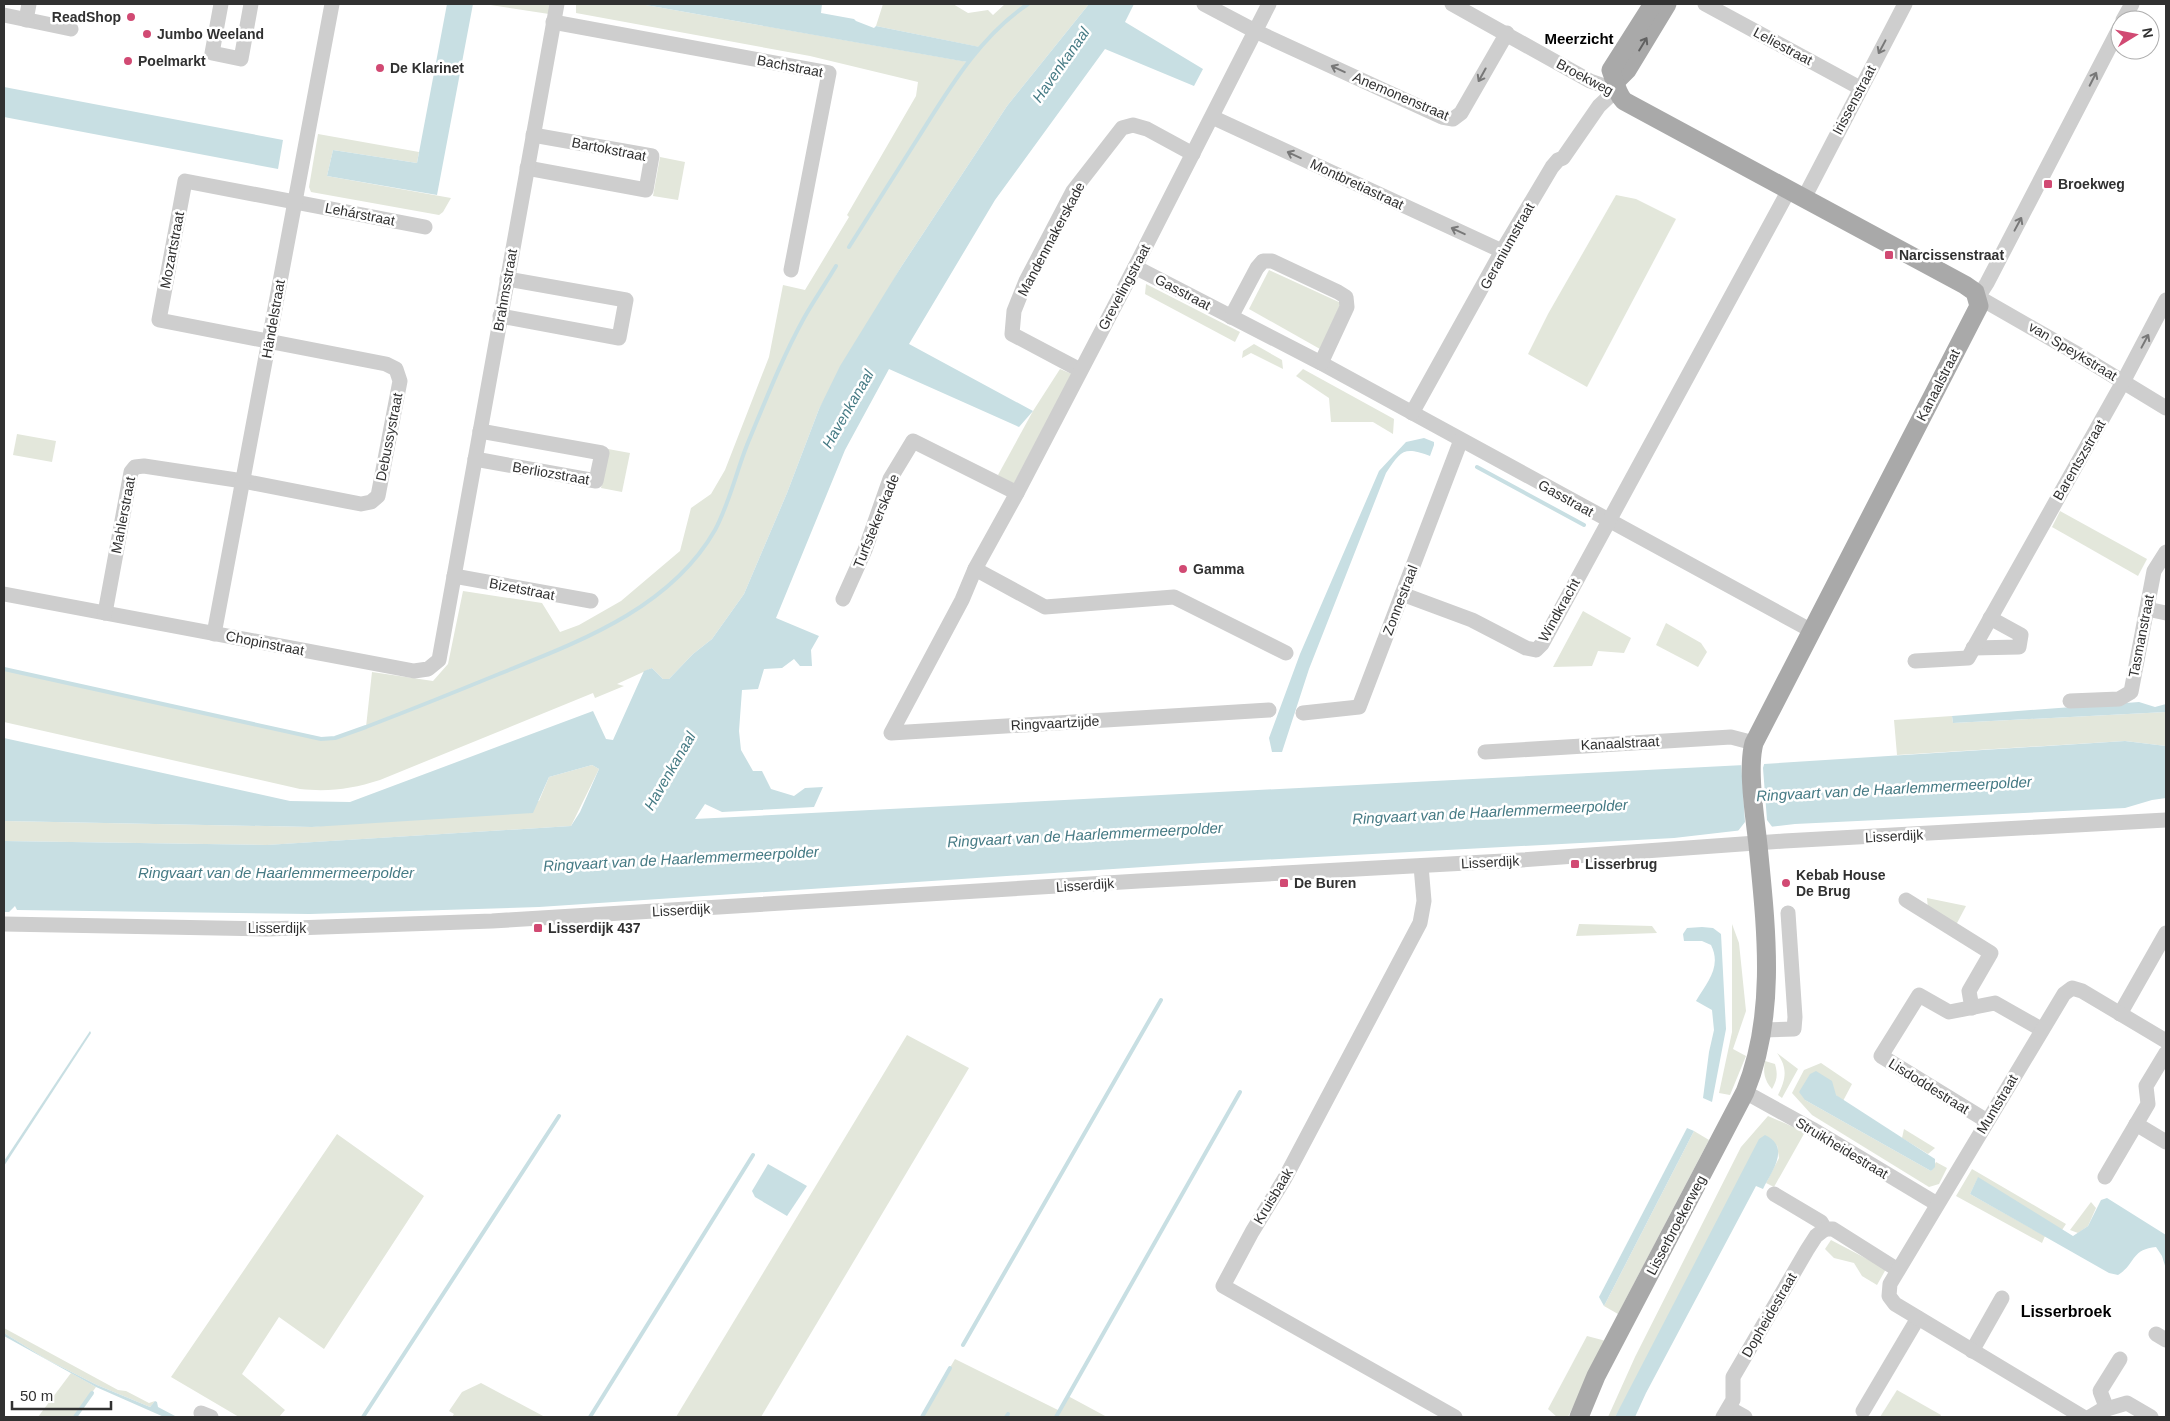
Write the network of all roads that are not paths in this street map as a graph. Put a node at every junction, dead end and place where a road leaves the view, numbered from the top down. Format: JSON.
{"nodes":[{"id":1,"x":29,"y":4,"type":"edge"},
{"id":2,"x":221,"y":4,"type":"edge"},
{"id":3,"x":251,"y":4,"type":"edge"},
{"id":4,"x":332,"y":4,"type":"edge"},
{"id":5,"x":557,"y":4,"type":"edge"},
{"id":6,"x":1204,"y":4,"type":"edge"},
{"id":7,"x":1269,"y":4,"type":"edge"},
{"id":8,"x":1452,"y":4,"type":"edge"},
{"id":9,"x":1653,"y":4,"type":"edge"},
{"id":10,"x":1667,"y":4,"type":"edge"},
{"id":11,"x":1705,"y":4,"type":"edge"},
{"id":12,"x":1905,"y":4,"type":"edge"},
{"id":13,"x":4,"y":16,"type":"edge"},
{"id":14,"x":26,"y":20,"type":"junction"},
{"id":15,"x":553,"y":22,"type":"junction"},
{"id":16,"x":71,"y":29,"type":"dead end"},
{"id":17,"x":1255,"y":31,"type":"junction"},
{"id":18,"x":1507,"y":33,"type":"junction"},
{"id":19,"x":2110,"y":46,"type":"edge"},
{"id":20,"x":1616,"y":85,"type":"junction"},
{"id":21,"x":1860,"y":88,"type":"junction"},
{"id":22,"x":1212,"y":117,"type":"junction"},
{"id":23,"x":533,"y":135,"type":"junction"},
{"id":24,"x":1194,"y":154,"type":"junction"},
{"id":25,"x":527,"y":168,"type":"junction"},
{"id":26,"x":1796,"y":194,"type":"junction"},
{"id":27,"x":295,"y":201,"type":"junction"},
{"id":28,"x":425,"y":227,"type":"dead end"},
{"id":29,"x":1502,"y":252,"type":"junction"},
{"id":30,"x":1135,"y":267,"type":"junction"},
{"id":31,"x":791,"y":270,"type":"dead end"},
{"id":32,"x":507,"y":279,"type":"junction"},
{"id":33,"x":1978,"y":297,"type":"junction"},
{"id":34,"x":2166,"y":300,"type":"edge"},
{"id":35,"x":500,"y":316,"type":"junction"},
{"id":36,"x":1231,"y":317,"type":"junction"},
{"id":37,"x":269,"y":340,"type":"junction"},
{"id":38,"x":1321,"y":363,"type":"junction"},
{"id":39,"x":1080,"y":370,"type":"junction"},
{"id":40,"x":2124,"y":382,"type":"junction"},
{"id":41,"x":2166,"y":408,"type":"edge"},
{"id":42,"x":1412,"y":413,"type":"junction"},
{"id":43,"x":480,"y":430,"type":"junction"},
{"id":44,"x":1461,"y":440,"type":"junction"},
{"id":45,"x":475,"y":459,"type":"junction"},
{"id":46,"x":242,"y":481,"type":"junction"},
{"id":47,"x":1017,"y":493,"type":"junction"},
{"id":48,"x":1608,"y":521,"type":"junction"},
{"id":49,"x":2166,"y":552,"type":"edge"},
{"id":50,"x":975,"y":570,"type":"junction"},
{"id":51,"x":454,"y":576,"type":"junction"},
{"id":52,"x":4,"y":594,"type":"edge"},
{"id":53,"x":1402,"y":594,"type":"junction"},
{"id":54,"x":843,"y":599,"type":"dead end"},
{"id":55,"x":591,"y":602,"type":"dead end"},
{"id":56,"x":2147,"y":609,"type":"junction"},
{"id":57,"x":105,"y":613,"type":"junction"},
{"id":58,"x":2166,"y":613,"type":"edge"},
{"id":59,"x":1990,"y":618,"type":"junction"},
{"id":60,"x":1812,"y":630,"type":"junction"},
{"id":61,"x":214,"y":634,"type":"junction"},
{"id":62,"x":1973,"y":648,"type":"junction"},
{"id":63,"x":1286,"y":653,"type":"dead end"},
{"id":64,"x":1915,"y":661,"type":"dead end"},
{"id":65,"x":914,"y":689,"type":"joint"},
{"id":66,"x":2070,"y":701,"type":"dead end"},
{"id":67,"x":1269,"y":710,"type":"dead end"},
{"id":68,"x":1303,"y":713,"type":"dead end"},
{"id":69,"x":1754,"y":743,"type":"junction"},
{"id":70,"x":1485,"y":752,"type":"dead end"},
{"id":71,"x":1751,"y":762,"type":"joint"},
{"id":72,"x":2166,"y":820,"type":"edge"},
{"id":73,"x":1756,"y":836,"type":"junction"},
{"id":74,"x":1421,"y":866,"type":"junction"},
{"id":75,"x":1906,"y":900,"type":"dead end"},
{"id":76,"x":1788,"y":913,"type":"dead end"},
{"id":77,"x":4,"y":924,"type":"edge"},
{"id":78,"x":2166,"y":933,"type":"edge"},
{"id":79,"x":1972,"y":1008,"type":"junction"},
{"id":80,"x":2120,"y":1014,"type":"junction"},
{"id":81,"x":1763,"y":1030,"type":"junction"},
{"id":82,"x":2041,"y":1030,"type":"junction"},
{"id":83,"x":2166,"y":1041,"type":"edge"},
{"id":84,"x":2166,"y":1053,"type":"edge"},
{"id":85,"x":1745,"y":1092,"type":"junction"},
{"id":86,"x":1987,"y":1121,"type":"junction"},
{"id":87,"x":2136,"y":1124,"type":"junction"},
{"id":88,"x":2166,"y":1142,"type":"edge"},
{"id":89,"x":2105,"y":1177,"type":"dead end"},
{"id":90,"x":1774,"y":1194,"type":"dead end"},
{"id":91,"x":1937,"y":1204,"type":"junction"},
{"id":92,"x":1825,"y":1229,"type":"junction"},
{"id":93,"x":1898,"y":1270,"type":"junction"},
{"id":94,"x":2002,"y":1298,"type":"dead end"},
{"id":95,"x":1918,"y":1318,"type":"junction"},
{"id":96,"x":1972,"y":1350,"type":"junction"},
{"id":97,"x":2120,"y":1359,"type":"dead end"},
{"id":98,"x":2107,"y":1409,"type":"junction"},
{"id":99,"x":1862,"y":1411,"type":"dead end"},
{"id":100,"x":1726,"y":1412,"type":"edge"},
{"id":101,"x":1455,"y":1417,"type":"edge"},
{"id":102,"x":1579,"y":1417,"type":"edge"},
{"id":103,"x":1745,"y":1417,"type":"edge"},
{"id":104,"x":2083,"y":1417,"type":"edge"},
{"id":105,"x":2090,"y":1417,"type":"edge"},
{"id":106,"x":2151,"y":1417,"type":"edge"}],
"edges":[{"from":1,"to":14,"type":"street"},
{"from":2,"to":3,"type":"street"},
{"from":4,"to":27,"type":"street","name":"Händelstraat"},
{"from":5,"to":15,"type":"street","name":"Brahmsstraat"},
{"from":6,"to":17,"type":"street"},
{"from":7,"to":17,"type":"street","name":"Grevelingstraat"},
{"from":8,"to":18,"type":"street","name":"Broekweg"},
{"from":9,"to":20,"type":"main road"},
{"from":20,"to":10,"type":"main road","one_way":true},
{"from":11,"to":21,"type":"street","name":"Leliestraat"},
{"from":12,"to":21,"type":"street","name":"Irissenstraat","one_way":true},
{"from":13,"to":14,"type":"street"},
{"from":14,"to":16,"type":"street"},
{"from":15,"to":23,"type":"street","name":"Brahmsstraat"},
{"from":15,"to":31,"type":"street","name":"Bachstraat"},
{"from":18,"to":17,"type":"street","name":"Anemonenstraat","one_way":true},
{"from":17,"to":22,"type":"street","name":"Grevelingstraat"},
{"from":18,"to":20,"type":"street","name":"Broekweg"},
{"from":33,"to":19,"type":"street","name":"Kanaalstraat","one_way":true},
{"from":20,"to":26,"type":"main road","name":"Broekweg"},
{"from":20,"to":29,"type":"street","name":"Geraniumstraat"},
{"from":21,"to":26,"type":"street","name":"Irissenstraat"},
{"from":22,"to":24,"type":"street","name":"Grevelingstraat"},
{"from":29,"to":22,"type":"street","name":"Montbretiastraat","one_way":true},
{"from":23,"to":25,"type":"street","name":"Brahmsstraat"},
{"from":23,"to":25,"type":"street","name":"Bartokstraat"},
{"from":24,"to":30,"type":"street","name":"Grevelingstraat"},
{"from":24,"to":39,"type":"street","name":"Mandenmakerskade"},
{"from":25,"to":32,"type":"street","name":"Brahmsstraat"},
{"from":26,"to":33,"type":"main road","name":"Broekweg"},
{"from":26,"to":48,"type":"street"},
{"from":27,"to":28,"type":"street","name":"Lehárstraat"},
{"from":27,"to":37,"type":"street","name":"Händelstraat"},
{"from":27,"to":37,"type":"street","name":"Mozartstraat"},
{"from":29,"to":42,"type":"street","name":"Geraniumstraat"},
{"from":30,"to":36,"type":"street","name":"Gasstraat"},
{"from":30,"to":39,"type":"street","name":"Grevelingstraat"},
{"from":32,"to":35,"type":"street","name":"Brahmsstraat"},
{"from":32,"to":35,"type":"street"},
{"from":33,"to":40,"type":"street","name":"van Speykstraat"},
{"from":33,"to":60,"type":"main road","name":"Kanaalstraat"},
{"from":40,"to":34,"type":"street","name":"Barentszstraat","one_way":true},
{"from":35,"to":43,"type":"street","name":"Brahmsstraat"},
{"from":36,"to":38,"type":"street","name":"Gasstraat"},
{"from":36,"to":38,"type":"street"},
{"from":37,"to":46,"type":"street","name":"Händelstraat"},
{"from":37,"to":46,"type":"street","name":"Debussystraat"},
{"from":38,"to":42,"type":"street","name":"Gasstraat"},
{"from":39,"to":47,"type":"street","name":"Grevelingstraat"},
{"from":40,"to":41,"type":"street","name":"van Speykstraat"},
{"from":40,"to":59,"type":"street","name":"Barentszstraat"},
{"from":42,"to":44,"type":"street","name":"Gasstraat"},
{"from":43,"to":45,"type":"street","name":"Brahmsstraat"},
{"from":43,"to":45,"type":"street","name":"Berliozstraat"},
{"from":44,"to":48,"type":"street","name":"Gasstraat"},
{"from":44,"to":53,"type":"street","name":"Zonnestraal"},
{"from":45,"to":51,"type":"street","name":"Brahmsstraat"},
{"from":46,"to":57,"type":"street","name":"Mahlerstraat"},
{"from":46,"to":61,"type":"street","name":"Händelstraat"},
{"from":47,"to":50,"type":"street","name":"Grevelingstraat"},
{"from":47,"to":54,"type":"street","name":"Turfstekerskade"},
{"from":48,"to":53,"type":"street","name":"Windkracht"},
{"from":48,"to":60,"type":"street","name":"Gasstraat"},
{"from":49,"to":56,"type":"street","name":"Tasmanstraat"},
{"from":50,"to":63,"type":"street"},
{"from":50,"to":65,"type":"street","name":"Grevelingstraat"},
{"from":51,"to":55,"type":"street","name":"Bizetstraat"},
{"from":51,"to":61,"type":"street","name":"Chopinstraat"},
{"from":52,"to":57,"type":"street","name":"Chopinstraat"},
{"from":53,"to":68,"type":"street","name":"Zonnestraal"},
{"from":56,"to":58,"type":"street"},
{"from":56,"to":66,"type":"street","name":"Tasmanstraat"},
{"from":57,"to":61,"type":"street","name":"Chopinstraat"},
{"from":59,"to":62,"type":"street","name":"Barentszstraat"},
{"from":59,"to":62,"type":"street"},
{"from":60,"to":69,"type":"main road","name":"Kanaalstraat"},
{"from":62,"to":64,"type":"street"},
{"from":65,"to":67,"type":"street","name":"Ringvaartzijde"},
{"from":69,"to":70,"type":"street","name":"Kanaalstraat"},
{"from":69,"to":71,"type":"main road","name":"Kanaalstraat"},
{"from":71,"to":73,"type":"main road","name":"Lisserbroekerweg"},
{"from":72,"to":73,"type":"street","name":"Lisserdijk"},
{"from":73,"to":74,"type":"street","name":"Lisserdijk"},
{"from":73,"to":81,"type":"main road","name":"Lisserbroekerweg"},
{"from":74,"to":77,"type":"street","name":"Lisserdijk"},
{"from":74,"to":101,"type":"street","name":"Kruisbaak"},
{"from":75,"to":79,"type":"street"},
{"from":76,"to":81,"type":"street"},
{"from":78,"to":80,"type":"street"},
{"from":79,"to":82,"type":"street","name":"Lisdoddestraat"},
{"from":79,"to":86,"type":"street","name":"Lisdoddestraat"},
{"from":80,"to":82,"type":"street","name":"Muntstraat"},
{"from":80,"to":83,"type":"street","name":"Muntstraat"},
{"from":81,"to":85,"type":"main road","name":"Lisserbroekerweg"},
{"from":82,"to":86,"type":"street","name":"Muntstraat"},
{"from":84,"to":87,"type":"street"},
{"from":85,"to":91,"type":"street","name":"Struikheidestraat"},
{"from":85,"to":102,"type":"main road","name":"Lisserbroekerweg"},
{"from":86,"to":91,"type":"street","name":"Muntstraat"},
{"from":87,"to":88,"type":"street"},
{"from":87,"to":89,"type":"street"},
{"from":90,"to":92,"type":"street"},
{"from":91,"to":93,"type":"street","name":"Muntstraat"},
{"from":92,"to":93,"type":"street"},
{"from":92,"to":100,"type":"street","name":"Dopheidestraat"},
{"from":93,"to":95,"type":"street","name":"Muntstraat"},
{"from":94,"to":96,"type":"street"},
{"from":95,"to":96,"type":"street","name":"Muntstraat"},
{"from":95,"to":99,"type":"street"},
{"from":96,"to":104,"type":"street","name":"Muntstraat"},
{"from":97,"to":98,"type":"street"},
{"from":98,"to":105,"type":"street"},
{"from":98,"to":106,"type":"street"},
{"from":100,"to":103,"type":"street","name":"Dopheidestraat"}]}
